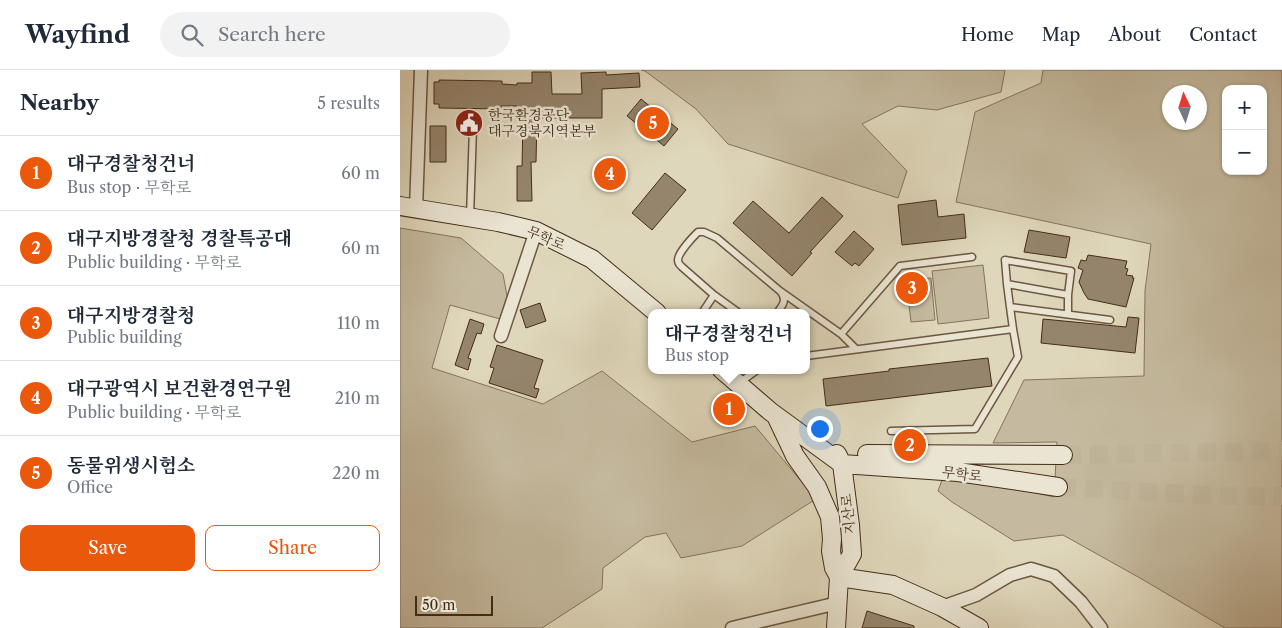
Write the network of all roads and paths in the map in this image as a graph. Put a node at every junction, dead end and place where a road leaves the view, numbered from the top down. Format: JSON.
{"nodes":[{"id":1,"x":421,"y":70,"type":"edge"},
{"id":2,"x":473,"y":128,"type":"dead end"},
{"id":3,"x":408,"y":207,"type":"edge"},
{"id":4,"x":470,"y":218,"type":"junction"},
{"id":5,"x":536,"y":231,"type":"junction"},
{"id":6,"x":972,"y":258,"type":"dead end"},
{"id":7,"x":1007,"y":284,"type":"junction"},
{"id":8,"x":780,"y":290,"type":"junction"},
{"id":9,"x":714,"y":295,"type":"junction"},
{"id":10,"x":1068,"y":295,"type":"junction"},
{"id":11,"x":1010,"y":308,"type":"junction"},
{"id":12,"x":652,"y":309,"type":"edge"},
{"id":13,"x":705,"y":309,"type":"edge"},
{"id":14,"x":733,"y":309,"type":"edge"},
{"id":15,"x":780,"y":309,"type":"edge"},
{"id":16,"x":806,"y":309,"type":"edge"},
{"id":17,"x":810,"y":312,"type":"edge"},
{"id":18,"x":1068,"y":314,"type":"junction"},
{"id":19,"x":1110,"y":320,"type":"dead end"},
{"id":20,"x":1013,"y":329,"type":"junction"},
{"id":21,"x":841,"y":334,"type":"junction"},
{"id":22,"x":501,"y":336,"type":"dead end"},
{"id":23,"x":856,"y":349,"type":"junction"},
{"id":24,"x":810,"y":355,"type":"edge"},
{"id":25,"x":727,"y":374,"type":"edge"},
{"id":26,"x":752,"y":374,"type":"edge"},
{"id":27,"x":738,"y":384,"type":"junction"},
{"id":28,"x":777,"y":416,"type":"junction"},
{"id":29,"x":891,"y":431,"type":"dead end"},
{"id":30,"x":1063,"y":455,"type":"tunnel mouth"},
{"id":31,"x":795,"y":456,"type":"joint"},
{"id":32,"x":839,"y":457,"type":"junction"},
{"id":33,"x":1058,"y":487,"type":"tunnel mouth"},
{"id":34,"x":839,"y":577,"type":"junction"},
{"id":35,"x":838,"y":603,"type":"junction"},
{"id":36,"x":942,"y":607,"type":"junction"},
{"id":37,"x":773,"y":623,"type":"edge"},
{"id":38,"x":732,"y":628,"type":"edge"},
{"id":39,"x":836,"y":628,"type":"edge"},
{"id":40,"x":977,"y":628,"type":"edge"},
{"id":41,"x":1101,"y":628,"type":"edge"}],
"edges":[{"from":1,"to":3,"type":"street","name":"무학로"},
{"from":2,"to":4,"type":"lane"},
{"from":3,"to":4,"type":"main road","name":"무학로"},
{"from":4,"to":5,"type":"main road","name":"무학로"},
{"from":5,"to":12,"type":"main road","name":"무학로"},
{"from":5,"to":22,"type":"street"},
{"from":6,"to":21,"type":"lane"},
{"from":7,"to":10,"type":"lane"},
{"from":7,"to":10,"type":"lane"},
{"from":7,"to":11,"type":"lane"},
{"from":8,"to":9,"type":"lane"},
{"from":8,"to":15,"type":"lane"},
{"from":8,"to":16,"type":"lane"},
{"from":9,"to":13,"type":"lane"},
{"from":9,"to":14,"type":"lane"},
{"from":10,"to":18,"type":"lane"},
{"from":11,"to":18,"type":"lane"},
{"from":11,"to":20,"type":"lane"},
{"from":17,"to":21,"type":"lane"},
{"from":18,"to":19,"type":"lane"},
{"from":20,"to":23,"type":"lane"},
{"from":20,"to":29,"type":"lane"},
{"from":21,"to":23,"type":"lane"},
{"from":23,"to":24,"type":"lane"},
{"from":25,"to":27,"type":"main road","name":"무학로"},
{"from":26,"to":27,"type":"lane"},
{"from":27,"to":28,"type":"main road","name":"무학로"},
{"from":28,"to":31,"type":"main road","name":"무학로"},
{"from":28,"to":32,"type":"main road","name":"무학로"},
{"from":30,"to":32,"type":"main road","name":"무학로"},
{"from":31,"to":34,"type":"main road","name":"지산로"},
{"from":32,"to":33,"type":"main road","name":"무학로"},
{"from":32,"to":34,"type":"main road","name":"지산로"},
{"from":34,"to":35,"type":"main road","name":"지산로"},
{"from":34,"to":36,"type":"main road"},
{"from":35,"to":37,"type":"street"},
{"from":35,"to":39,"type":"main road","name":"지산로"},
{"from":36,"to":40,"type":"main road"},
{"from":36,"to":41,"type":"street"},
{"from":37,"to":38,"type":"street"}]}
